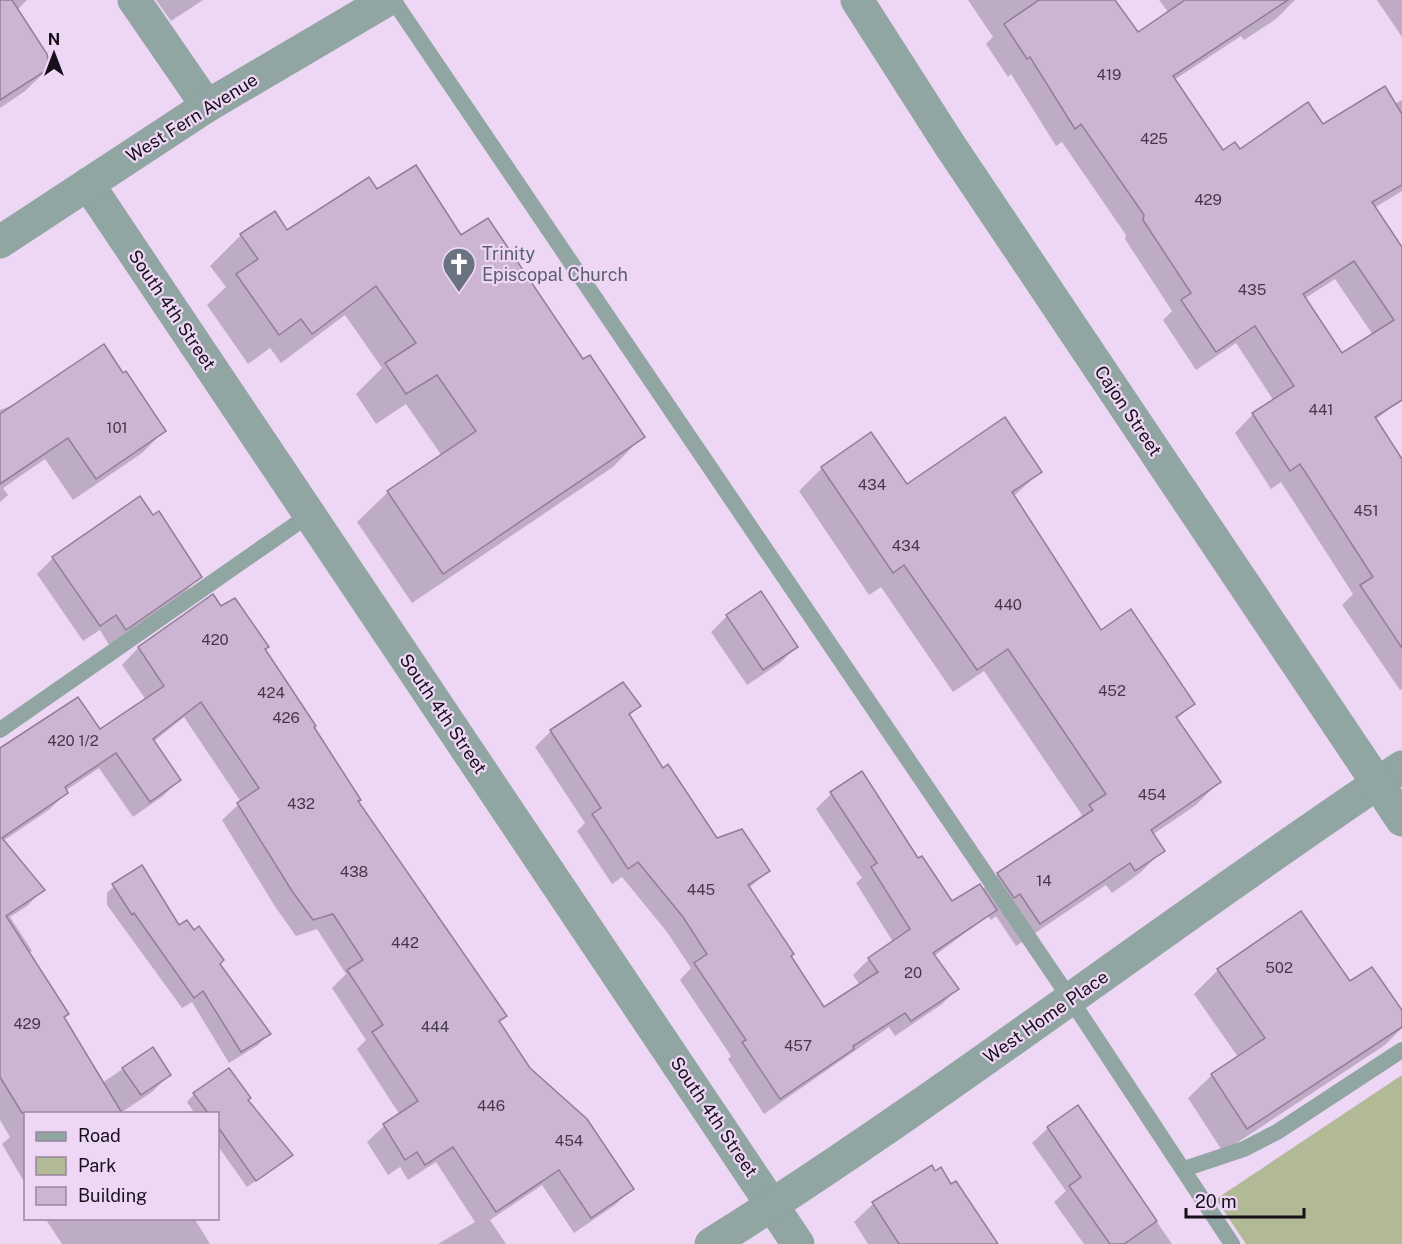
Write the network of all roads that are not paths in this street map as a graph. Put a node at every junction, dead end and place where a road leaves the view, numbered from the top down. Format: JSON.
{"nodes":[{"id":1,"x":134,"y":0,"type":"edge"},
{"id":2,"x":387,"y":0,"type":"edge"},
{"id":3,"x":393,"y":0,"type":"edge"},
{"id":4,"x":857,"y":0,"type":"edge"},
{"id":5,"x":207,"y":106,"type":"junction"},
{"id":6,"x":88,"y":184,"type":"junction"},
{"id":7,"x":0,"y":242,"type":"edge"},
{"id":8,"x":309,"y":515,"type":"junction"},
{"id":9,"x":0,"y":730,"type":"edge"},
{"id":10,"x":1390,"y":775,"type":"edge"},
{"id":11,"x":1402,"y":820,"type":"edge"},
{"id":12,"x":1071,"y":1000,"type":"junction"},
{"id":13,"x":1402,"y":1050,"type":"edge"},
{"id":14,"x":1184,"y":1169,"type":"junction"},
{"id":15,"x":772,"y":1205,"type":"junction"},
{"id":16,"x":711,"y":1244,"type":"edge"},
{"id":17,"x":798,"y":1244,"type":"edge"},
{"id":18,"x":1232,"y":1244,"type":"edge"}],
"edges":[{"from":1,"to":5,"type":"street"},
{"from":2,"to":5,"type":"street","name":"West Fern Avenue"},
{"from":3,"to":12,"type":"lane"},
{"from":4,"to":10,"type":"street","name":"Cajon Street"},
{"from":5,"to":6,"type":"street","name":"West Fern Avenue"},
{"from":6,"to":7,"type":"street","name":"West Fern Avenue"},
{"from":6,"to":8,"type":"street","name":"South 4th Street"},
{"from":8,"to":9,"type":"lane"},
{"from":8,"to":15,"type":"street","name":"South 4th Street"},
{"from":10,"to":11,"type":"street","name":"Cajon Street"},
{"from":10,"to":12,"type":"street","name":"West Home Place"},
{"from":12,"to":14,"type":"lane"},
{"from":12,"to":15,"type":"street","name":"West Home Place"},
{"from":13,"to":14,"type":"lane"},
{"from":14,"to":18,"type":"lane"},
{"from":15,"to":16,"type":"street","name":"West Home Place"},
{"from":15,"to":17,"type":"street","name":"South 4th Street"}]}
